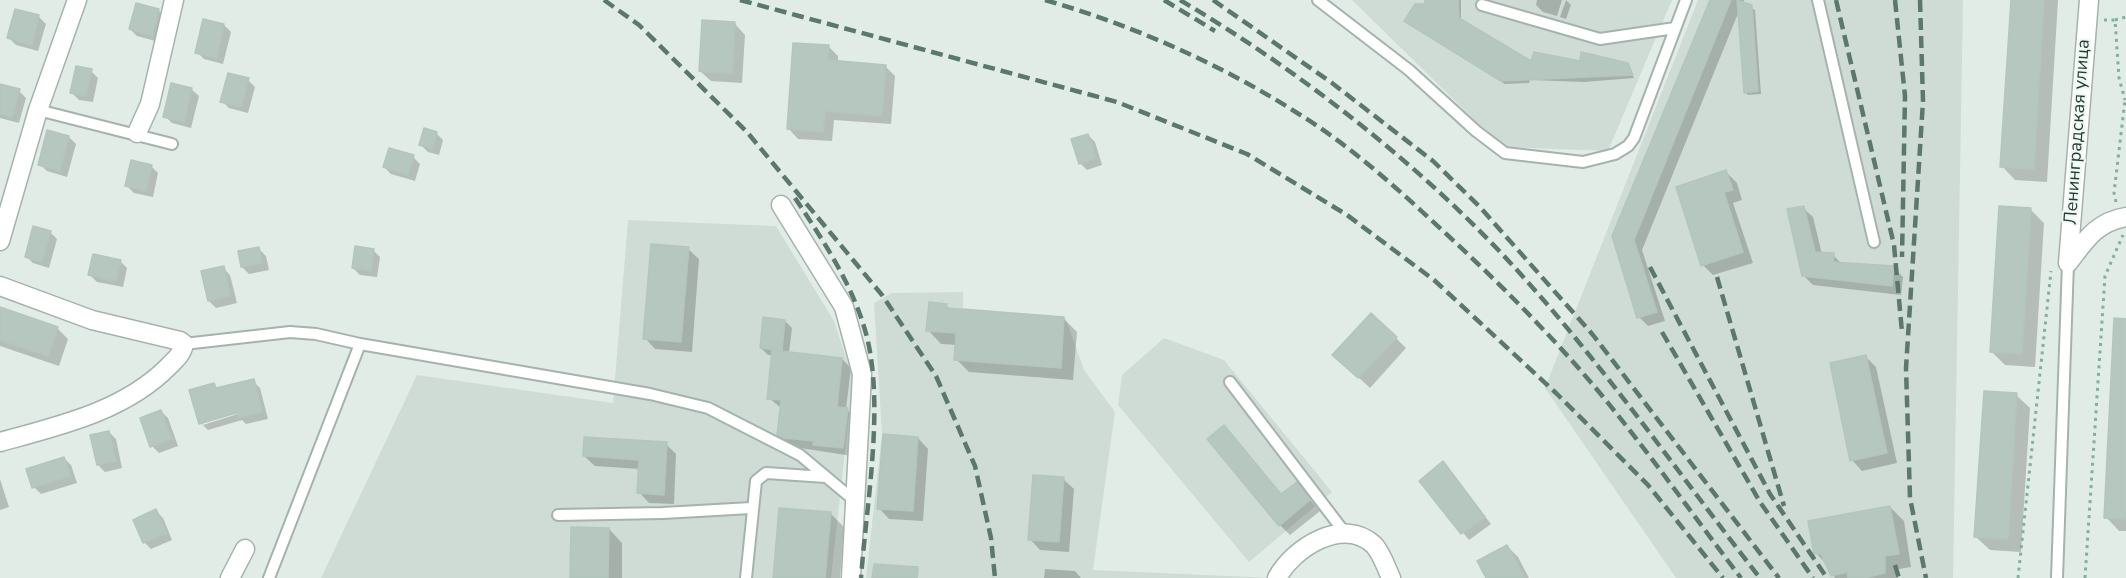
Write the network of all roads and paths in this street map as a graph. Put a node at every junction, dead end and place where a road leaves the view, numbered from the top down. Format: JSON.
{"nodes":[{"id":1,"x":77,"y":0,"type":"edge"},
{"id":2,"x":174,"y":0,"type":"edge"},
{"id":3,"x":1320,"y":0,"type":"edge"},
{"id":4,"x":1686,"y":0,"type":"edge"},
{"id":5,"x":1818,"y":0,"type":"edge"},
{"id":6,"x":2089,"y":0,"type":"edge"},
{"id":7,"x":2099,"y":0,"type":"edge"},
{"id":8,"x":1482,"y":5,"type":"dead end"},
{"id":9,"x":2126,"y":17,"type":"edge"},
{"id":10,"x":2092,"y":20,"type":"junction"},
{"id":11,"x":2115,"y":20,"type":"junction"},
{"id":12,"x":1675,"y":28,"type":"junction"},
{"id":13,"x":2086,"y":37,"type":"junction"},
{"id":14,"x":2126,"y":101,"type":"edge"},
{"id":15,"x":38,"y":110,"type":"junction"},
{"id":16,"x":137,"y":133,"type":"junction"},
{"id":17,"x":172,"y":144,"type":"dead end"},
{"id":18,"x":781,"y":205,"type":"dead end"},
{"id":19,"x":2123,"y":218,"type":"edge"},
{"id":20,"x":0,"y":241,"type":"edge"},
{"id":21,"x":1874,"y":242,"type":"dead end"},
{"id":22,"x":2060,"y":266,"type":"junction"},
{"id":23,"x":0,"y":286,"type":"edge"},
{"id":24,"x":184,"y":344,"type":"junction"},
{"id":25,"x":360,"y":344,"type":"junction"},
{"id":26,"x":1230,"y":382,"type":"dead end"},
{"id":27,"x":0,"y":442,"type":"edge"},
{"id":28,"x":826,"y":477,"type":"junction"},
{"id":29,"x":855,"y":501,"type":"junction"},
{"id":30,"x":751,"y":508,"type":"junction"},
{"id":31,"x":558,"y":515,"type":"dead end"},
{"id":32,"x":1345,"y":533,"type":"junction"},
{"id":33,"x":245,"y":549,"type":"dead end"},
{"id":34,"x":230,"y":578,"type":"edge"},
{"id":35,"x":269,"y":578,"type":"edge"},
{"id":36,"x":746,"y":578,"type":"edge"},
{"id":37,"x":851,"y":578,"type":"edge"},
{"id":38,"x":1277,"y":578,"type":"edge"},
{"id":39,"x":1391,"y":578,"type":"edge"},
{"id":40,"x":2018,"y":578,"type":"edge"},
{"id":41,"x":2057,"y":578,"type":"edge"},
{"id":42,"x":2085,"y":578,"type":"edge"}],
"edges":[{"from":1,"to":15,"type":"street"},
{"from":2,"to":16,"type":"street"},
{"from":3,"to":12,"type":"lane"},
{"from":4,"to":12,"type":"lane"},
{"from":5,"to":21,"type":"lane"},
{"from":6,"to":13,"type":"street","name":"Ленинградская улица"},
{"from":7,"to":10,"type":"street"},
{"from":8,"to":12,"type":"lane"},
{"from":9,"to":11,"type":"path"},
{"from":10,"to":11,"type":"path"},
{"from":10,"to":13,"type":"street"},
{"from":11,"to":14,"type":"path"},
{"from":13,"to":22,"type":"street","name":"Ленинградская улица"},
{"from":14,"to":19,"type":"path"},
{"from":15,"to":16,"type":"lane"},
{"from":15,"to":20,"type":"street"},
{"from":16,"to":17,"type":"lane"},
{"from":18,"to":29,"type":"street"},
{"from":19,"to":22,"type":"street"},
{"from":19,"to":42,"type":"path"},
{"from":22,"to":40,"type":"path"},
{"from":22,"to":41,"type":"lane"},
{"from":23,"to":24,"type":"street"},
{"from":24,"to":25,"type":"lane"},
{"from":24,"to":27,"type":"street"},
{"from":25,"to":28,"type":"lane"},
{"from":25,"to":35,"type":"lane"},
{"from":26,"to":32,"type":"lane"},
{"from":28,"to":29,"type":"lane"},
{"from":28,"to":30,"type":"lane"},
{"from":29,"to":37,"type":"street"},
{"from":30,"to":31,"type":"lane"},
{"from":30,"to":36,"type":"lane"},
{"from":32,"to":38,"type":"street"},
{"from":32,"to":39,"type":"street"},
{"from":33,"to":34,"type":"street"}]}
